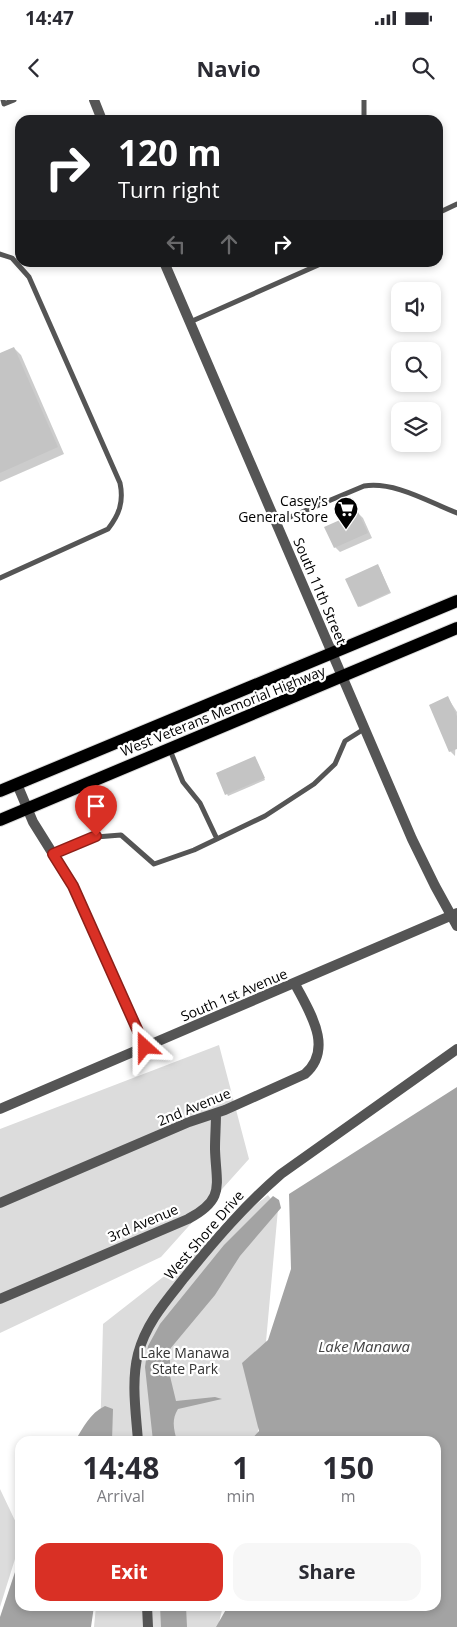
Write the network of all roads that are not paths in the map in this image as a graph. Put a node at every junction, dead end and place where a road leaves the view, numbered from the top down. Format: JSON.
{"nodes":[{"id":1,"x":3,"y":100,"type":"edge"},
{"id":2,"x":14,"y":100,"type":"edge"},
{"id":3,"x":94,"y":100,"type":"edge"},
{"id":4,"x":364,"y":100,"type":"edge"},
{"id":5,"x":100,"y":115,"type":"edge"},
{"id":6,"x":364,"y":115,"type":"edge"},
{"id":7,"x":457,"y":204,"type":"edge"},
{"id":8,"x":443,"y":211,"type":"edge"},
{"id":9,"x":0,"y":254,"type":"edge"},
{"id":10,"x":15,"y":261,"type":"edge"},
{"id":11,"x":21,"y":267,"type":"edge"},
{"id":12,"x":166,"y":267,"type":"edge"},
{"id":13,"x":313,"y":267,"type":"edge"},
{"id":14,"x":189,"y":322,"type":"junction"},
{"id":15,"x":457,"y":513,"type":"edge"},
{"id":16,"x":276,"y":523,"type":"junction"},
{"id":17,"x":0,"y":578,"type":"edge"},
{"id":18,"x":457,"y":601,"type":"edge"},
{"id":19,"x":457,"y":628,"type":"edge"},
{"id":20,"x":332,"y":654,"type":"junction"},
{"id":21,"x":342,"y":678,"type":"junction"},
{"id":22,"x":364,"y":729,"type":"junction"},
{"id":23,"x":170,"y":749,"type":"junction"},
{"id":24,"x":17,"y":784,"type":"junction"},
{"id":25,"x":0,"y":791,"type":"edge"},
{"id":26,"x":27,"y":809,"type":"junction"},
{"id":27,"x":0,"y":820,"type":"edge"},
{"id":28,"x":217,"y":839,"type":"junction"},
{"id":29,"x":53,"y":854,"type":"junction"},
{"id":30,"x":454,"y":914,"type":"edge"},
{"id":31,"x":457,"y":926,"type":"edge"},
{"id":32,"x":295,"y":984,"type":"junction"},
{"id":33,"x":145,"y":1047,"type":"junction"},
{"id":34,"x":457,"y":1049,"type":"edge"},
{"id":35,"x":0,"y":1110,"type":"edge"},
{"id":36,"x":216,"y":1113,"type":"junction"},
{"id":37,"x":0,"y":1203,"type":"edge"},
{"id":38,"x":0,"y":1298,"type":"edge"},
{"id":39,"x":138,"y":1436,"type":"edge"},
{"id":40,"x":147,"y":1611,"type":"edge"},
{"id":41,"x":148,"y":1627,"type":"edge"}],
"edges":[{"from":1,"to":2,"type":"lane"},
{"from":3,"to":5,"type":"street"},
{"from":4,"to":6,"type":"lane"},
{"from":7,"to":8,"type":"lane"},
{"from":9,"to":10,"type":"lane"},
{"from":11,"to":17,"type":"lane"},
{"from":12,"to":14,"type":"street","name":"South 11th Street"},
{"from":13,"to":14,"type":"lane"},
{"from":14,"to":16,"type":"street","name":"South 11th Street"},
{"from":15,"to":16,"type":"lane"},
{"from":16,"to":20,"type":"street","name":"South 11th Street"},
{"from":18,"to":20,"type":"main road","name":"West Veterans Memorial Highway"},
{"from":19,"to":21,"type":"main road","name":"West Veterans Memorial Highway"},
{"from":20,"to":21,"type":"street","name":"South 11th Street"},
{"from":20,"to":24,"type":"main road","name":"West Veterans Memorial Highway"},
{"from":21,"to":22,"type":"street","name":"South 11th Street"},
{"from":21,"to":23,"type":"main road","name":"West Veterans Memorial Highway"},
{"from":22,"to":28,"type":"lane"},
{"from":22,"to":30,"type":"street","name":"South 11th Street"},
{"from":23,"to":26,"type":"main road","name":"West Veterans Memorial Highway"},
{"from":23,"to":28,"type":"lane"},
{"from":24,"to":25,"type":"main road","name":"West Veterans Memorial Highway"},
{"from":24,"to":26,"type":"street"},
{"from":26,"to":27,"type":"main road","name":"West Veterans Memorial Highway"},
{"from":26,"to":29,"type":"street"},
{"from":28,"to":29,"type":"lane"},
{"from":29,"to":33,"type":"street"},
{"from":30,"to":31,"type":"street","name":"South 11th Street"},
{"from":30,"to":32,"type":"street","name":"South 1st Avenue"},
{"from":32,"to":33,"type":"street","name":"South 1st Avenue"},
{"from":32,"to":36,"type":"street","name":"2nd Avenue"},
{"from":33,"to":35,"type":"street","name":"South 1st Avenue"},
{"from":34,"to":39,"type":"street","name":"West Shore Drive"},
{"from":36,"to":37,"type":"street","name":"2nd Avenue"},
{"from":36,"to":38,"type":"street","name":"3rd Avenue"},
{"from":40,"to":41,"type":"street"}]}
